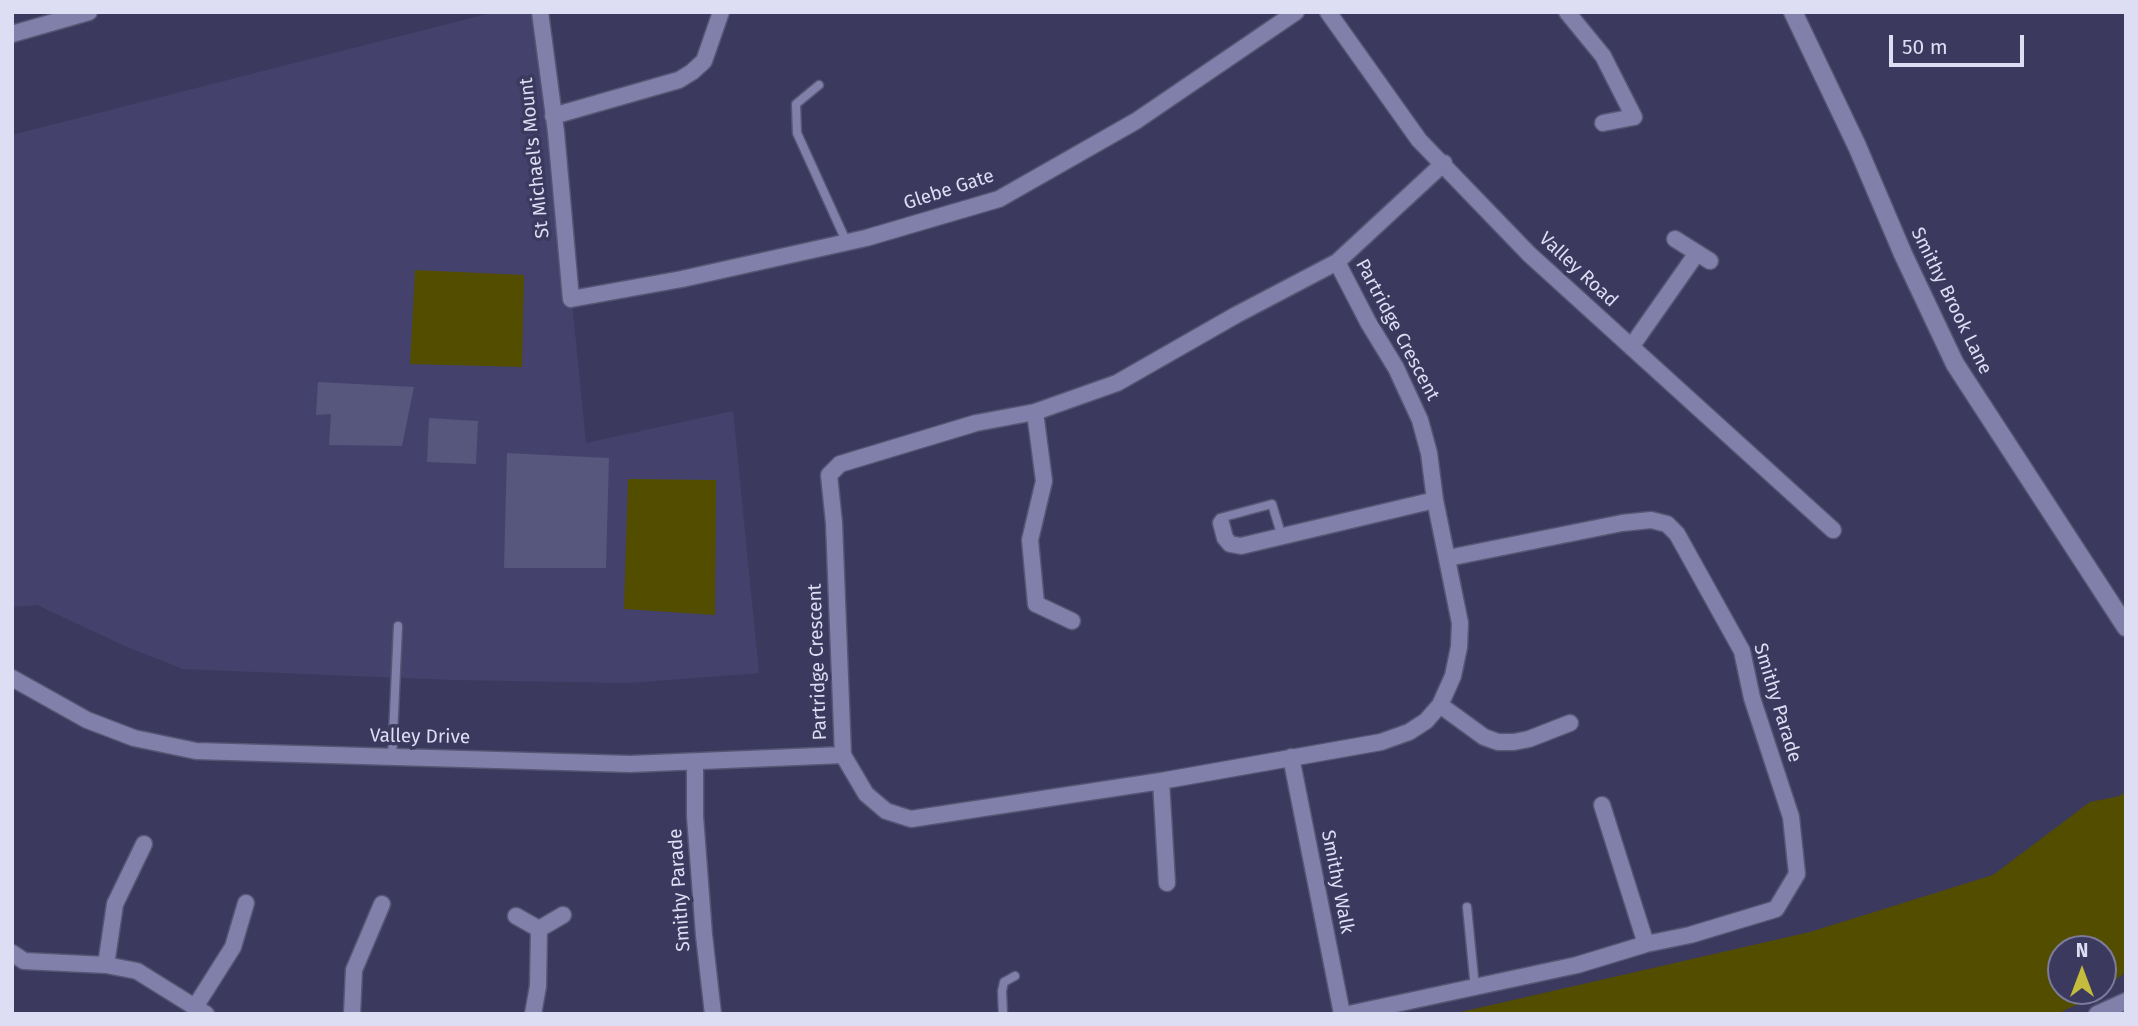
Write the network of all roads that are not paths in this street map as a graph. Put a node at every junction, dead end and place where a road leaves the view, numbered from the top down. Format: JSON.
{"nodes":[{"id":1,"x":89,"y":12,"type":"edge"},
{"id":2,"x":540,"y":12,"type":"edge"},
{"id":3,"x":721,"y":12,"type":"edge"},
{"id":4,"x":1296,"y":12,"type":"edge"},
{"id":5,"x":1328,"y":12,"type":"edge"},
{"id":6,"x":1567,"y":12,"type":"edge"},
{"id":7,"x":1793,"y":12,"type":"edge"},
{"id":8,"x":12,"y":34,"type":"edge"},
{"id":9,"x":819,"y":85,"type":"dead end"},
{"id":10,"x":553,"y":116,"type":"junction"},
{"id":11,"x":1603,"y":123,"type":"dead end"},
{"id":12,"x":1444,"y":163,"type":"junction"},
{"id":13,"x":1675,"y":239,"type":"dead end"},
{"id":14,"x":846,"y":243,"type":"junction"},
{"id":15,"x":1337,"y":262,"type":"junction"},
{"id":16,"x":571,"y":299,"type":"joint"},
{"id":17,"x":1632,"y":347,"type":"junction"},
{"id":18,"x":1035,"y":412,"type":"junction"},
{"id":19,"x":1435,"y":500,"type":"junction"},
{"id":20,"x":1221,"y":523,"type":"joint"},
{"id":21,"x":1833,"y":530,"type":"dead end"},
{"id":22,"x":1282,"y":537,"type":"junction"},
{"id":23,"x":1448,"y":558,"type":"junction"},
{"id":24,"x":1072,"y":621,"type":"dead end"},
{"id":25,"x":398,"y":626,"type":"dead end"},
{"id":26,"x":2126,"y":627,"type":"edge"},
{"id":27,"x":12,"y":678,"type":"edge"},
{"id":28,"x":1440,"y":705,"type":"junction"},
{"id":29,"x":1570,"y":723,"type":"dead end"},
{"id":30,"x":843,"y":755,"type":"junction"},
{"id":31,"x":392,"y":757,"type":"junction"},
{"id":32,"x":1291,"y":757,"type":"junction"},
{"id":33,"x":695,"y":763,"type":"junction"},
{"id":34,"x":1161,"y":781,"type":"junction"},
{"id":35,"x":1602,"y":805,"type":"dead end"},
{"id":36,"x":144,"y":844,"type":"dead end"},
{"id":37,"x":1167,"y":883,"type":"dead end"},
{"id":38,"x":246,"y":903,"type":"dead end"},
{"id":39,"x":382,"y":904,"type":"dead end"},
{"id":40,"x":1467,"y":907,"type":"dead end"},
{"id":41,"x":563,"y":915,"type":"dead end"},
{"id":42,"x":516,"y":916,"type":"dead end"},
{"id":43,"x":539,"y":929,"type":"junction"},
{"id":44,"x":1646,"y":944,"type":"junction"},
{"id":45,"x":12,"y":953,"type":"edge"},
{"id":46,"x":106,"y":965,"type":"junction"},
{"id":47,"x":1015,"y":976,"type":"dead end"},
{"id":48,"x":1475,"y":988,"type":"junction"},
{"id":49,"x":2126,"y":1001,"type":"edge"},
{"id":50,"x":201,"y":1010,"type":"edge"},
{"id":51,"x":352,"y":1014,"type":"edge"},
{"id":52,"x":533,"y":1014,"type":"edge"},
{"id":53,"x":713,"y":1014,"type":"edge"},
{"id":54,"x":1003,"y":1014,"type":"edge"},
{"id":55,"x":1342,"y":1014,"type":"edge"},
{"id":56,"x":1349,"y":1014,"type":"edge"},
{"id":57,"x":2096,"y":1014,"type":"edge"}],
"edges":[{"from":1,"to":8,"type":"street"},
{"from":2,"to":10,"type":"street","name":"St Michael's Mount"},
{"from":3,"to":10,"type":"street"},
{"from":4,"to":14,"type":"street","name":"Glebe Gate"},
{"from":5,"to":12,"type":"street","name":"Valley Road"},
{"from":6,"to":11,"type":"street"},
{"from":7,"to":26,"type":"street","name":"Smithy Brook Lane"},
{"from":9,"to":14,"type":"lane"},
{"from":10,"to":16,"type":"street","name":"St Michael's Mount"},
{"from":12,"to":15,"type":"street","name":"Partridge Crescent"},
{"from":12,"to":17,"type":"street","name":"Valley Road"},
{"from":13,"to":17,"type":"street"},
{"from":14,"to":16,"type":"street","name":"Glebe Gate"},
{"from":15,"to":18,"type":"street","name":"Partridge Crescent"},
{"from":15,"to":19,"type":"street","name":"Partridge Crescent"},
{"from":17,"to":21,"type":"street","name":"Valley Road"},
{"from":18,"to":24,"type":"street"},
{"from":18,"to":30,"type":"street","name":"Partridge Crescent"},
{"from":19,"to":22,"type":"street"},
{"from":19,"to":23,"type":"street","name":"Partridge Crescent"},
{"from":20,"to":22,"type":"street"},
{"from":20,"to":22,"type":"lane"},
{"from":23,"to":28,"type":"street","name":"Partridge Crescent"},
{"from":23,"to":44,"type":"street","name":"Smithy Parade"},
{"from":25,"to":31,"type":"lane"},
{"from":27,"to":31,"type":"street","name":"Valley Drive"},
{"from":28,"to":29,"type":"street"},
{"from":28,"to":32,"type":"street","name":"Partridge Crescent"},
{"from":30,"to":33,"type":"street","name":"Valley Drive"},
{"from":30,"to":34,"type":"street","name":"Partridge Crescent"},
{"from":31,"to":33,"type":"street","name":"Valley Drive"},
{"from":32,"to":34,"type":"street","name":"Partridge Crescent"},
{"from":32,"to":55,"type":"street","name":"Smithy Walk"},
{"from":33,"to":53,"type":"street","name":"Smithy Parade"},
{"from":34,"to":37,"type":"street"},
{"from":35,"to":44,"type":"street"},
{"from":36,"to":46,"type":"street"},
{"from":38,"to":50,"type":"street"},
{"from":39,"to":51,"type":"street"},
{"from":40,"to":48,"type":"lane"},
{"from":41,"to":43,"type":"street"},
{"from":42,"to":43,"type":"street"},
{"from":43,"to":52,"type":"street"},
{"from":44,"to":48,"type":"street","name":"Smithy Parade"},
{"from":45,"to":46,"type":"street"},
{"from":46,"to":50,"type":"street"},
{"from":47,"to":54,"type":"lane"},
{"from":48,"to":56,"type":"street","name":"Smithy Parade"},
{"from":49,"to":57,"type":"street"}]}
